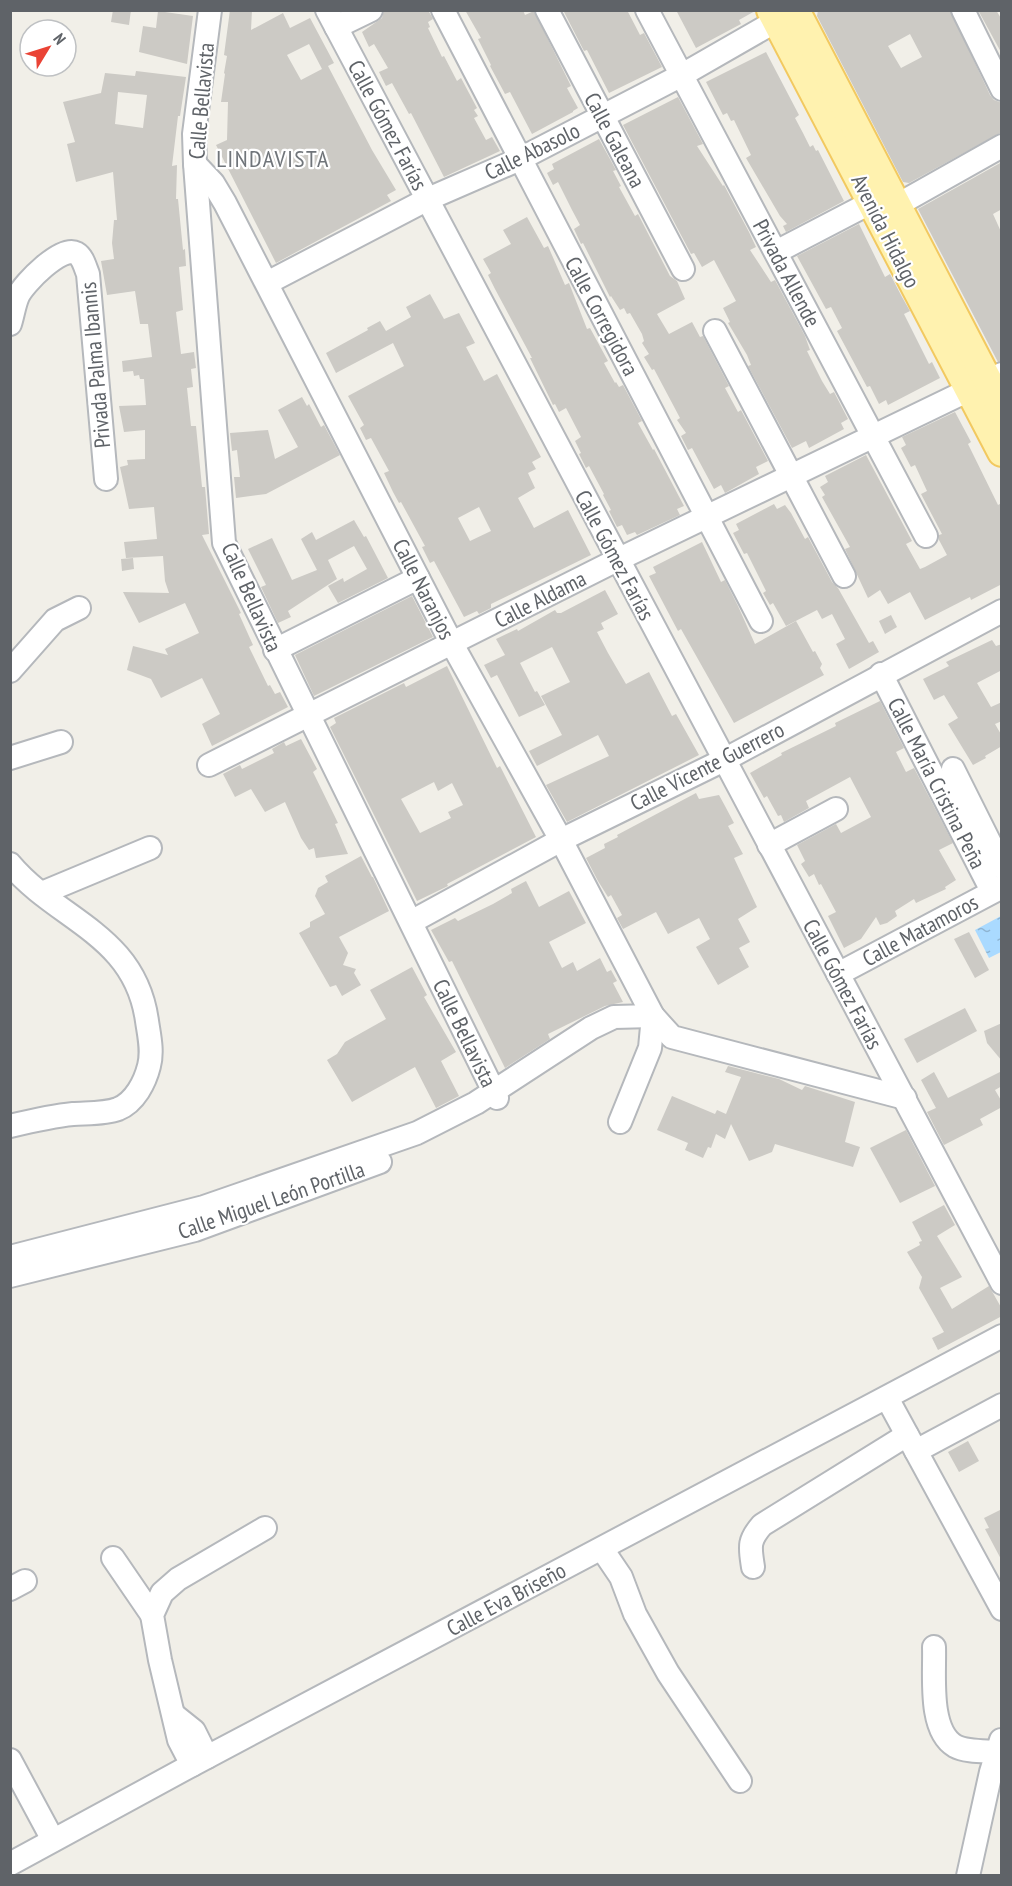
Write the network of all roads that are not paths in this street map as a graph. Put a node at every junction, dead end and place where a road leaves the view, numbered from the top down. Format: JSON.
{"nodes":[{"id":1,"x":210,"y":10,"type":"edge"},
{"id":2,"x":371,"y":10,"type":"edge"},
{"id":3,"x":443,"y":10,"type":"edge"},
{"id":4,"x":547,"y":10,"type":"edge"},
{"id":5,"x":648,"y":10,"type":"edge"},
{"id":6,"x":963,"y":10,"type":"edge"},
{"id":7,"x":784,"y":13,"type":"edge"},
{"id":8,"x":332,"y":19,"type":"edge"},
{"id":9,"x":682,"y":75,"type":"junction"},
{"id":10,"x":1002,"y":89,"type":"edge"},
{"id":11,"x":603,"y":116,"type":"junction"},
{"id":12,"x":1002,"y":146,"type":"edge"},
{"id":13,"x":520,"y":159,"type":"junction"},
{"id":14,"x":195,"y":164,"type":"junction"},
{"id":15,"x":428,"y":199,"type":"junction"},
{"id":16,"x":882,"y":208,"type":"junction"},
{"id":17,"x":776,"y":252,"type":"junction"},
{"id":18,"x":683,"y":269,"type":"dead end"},
{"id":19,"x":267,"y":283,"type":"junction"},
{"id":20,"x":10,"y":324,"type":"edge"},
{"id":21,"x":714,"y":331,"type":"dead end"},
{"id":22,"x":986,"y":382,"type":"edge"},
{"id":23,"x":1002,"y":408,"type":"edge"},
{"id":24,"x":873,"y":435,"type":"junction"},
{"id":25,"x":1002,"y":452,"type":"edge"},
{"id":26,"x":791,"y":476,"type":"junction"},
{"id":27,"x":106,"y":479,"type":"dead end"},
{"id":28,"x":707,"y":517,"type":"junction"},
{"id":29,"x":926,"y":536,"type":"dead end"},
{"id":30,"x":617,"y":560,"type":"junction"},
{"id":31,"x":844,"y":576,"type":"dead end"},
{"id":32,"x":418,"y":578,"type":"junction"},
{"id":33,"x":79,"y":608,"type":"dead end"},
{"id":34,"x":1002,"y":610,"type":"edge"},
{"id":35,"x":761,"y":621,"type":"dead end"},
{"id":36,"x":452,"y":644,"type":"junction"},
{"id":37,"x":275,"y":650,"type":"junction"},
{"id":38,"x":10,"y":671,"type":"edge"},
{"id":39,"x":881,"y":674,"type":"junction"},
{"id":40,"x":308,"y":715,"type":"junction"},
{"id":41,"x":61,"y":742,"type":"dead end"},
{"id":42,"x":10,"y":759,"type":"edge"},
{"id":43,"x":724,"y":760,"type":"junction"},
{"id":44,"x":209,"y":765,"type":"dead end"},
{"id":45,"x":953,"y":769,"type":"dead end"},
{"id":46,"x":836,"y":809,"type":"dead end"},
{"id":47,"x":561,"y":840,"type":"junction"},
{"id":48,"x":769,"y":845,"type":"junction"},
{"id":49,"x":150,"y":848,"type":"dead end"},
{"id":50,"x":10,"y":864,"type":"edge"},
{"id":51,"x":1002,"y":867,"type":"edge"},
{"id":52,"x":997,"y":889,"type":"edge"},
{"id":53,"x":42,"y":893,"type":"junction"},
{"id":54,"x":411,"y":921,"type":"junction"},
{"id":55,"x":838,"y":974,"type":"junction"},
{"id":56,"x":653,"y":1016,"type":"junction"},
{"id":57,"x":500,"y":1090,"type":"junction"},
{"id":58,"x":905,"y":1098,"type":"junction"},
{"id":59,"x":620,"y":1122,"type":"dead end"},
{"id":60,"x":10,"y":1126,"type":"edge"},
{"id":61,"x":206,"y":1216,"type":"junction"},
{"id":62,"x":10,"y":1257,"type":"edge"},
{"id":63,"x":10,"y":1276,"type":"edge"},
{"id":64,"x":1002,"y":1283,"type":"edge"},
{"id":65,"x":1002,"y":1336,"type":"edge"},
{"id":66,"x":887,"y":1398,"type":"junction"},
{"id":67,"x":1001,"y":1407,"type":"edge"},
{"id":68,"x":912,"y":1443,"type":"junction"},
{"id":69,"x":265,"y":1528,"type":"dead end"},
{"id":70,"x":602,"y":1549,"type":"junction"},
{"id":71,"x":113,"y":1558,"type":"dead end"},
{"id":72,"x":753,"y":1567,"type":"dead end"},
{"id":73,"x":1002,"y":1609,"type":"edge"},
{"id":74,"x":152,"y":1615,"type":"junction"},
{"id":75,"x":934,"y":1647,"type":"dead end"},
{"id":76,"x":999,"y":1746,"type":"edge"},
{"id":77,"x":10,"y":1760,"type":"edge"},
{"id":78,"x":199,"y":1761,"type":"junction"},
{"id":79,"x":740,"y":1781,"type":"dead end"},
{"id":80,"x":53,"y":1840,"type":"junction"},
{"id":81,"x":10,"y":1864,"type":"edge"},
{"id":82,"x":968,"y":1875,"type":"edge"}],
"edges":[{"from":1,"to":14,"type":"street","name":"Calle Bellavista"},
{"from":2,"to":8,"type":"street"},
{"from":3,"to":13,"type":"street","name":"Calle Corregidora"},
{"from":4,"to":11,"type":"street","name":"Calle Galeana"},
{"from":5,"to":9,"type":"street","name":"Privada Allende"},
{"from":6,"to":10,"type":"street"},
{"from":7,"to":9,"type":"street","name":"Calle Abasolo"},
{"from":7,"to":16,"type":"main road","name":"Avenida Hidalgo"},
{"from":8,"to":15,"type":"street","name":"Calle Gómez Farías"},
{"from":9,"to":11,"type":"street","name":"Calle Abasolo"},
{"from":9,"to":17,"type":"street","name":"Privada Allende"},
{"from":11,"to":13,"type":"street","name":"Calle Abasolo"},
{"from":11,"to":18,"type":"street","name":"Calle Galeana"},
{"from":12,"to":16,"type":"street"},
{"from":13,"to":15,"type":"street","name":"Calle Abasolo"},
{"from":13,"to":28,"type":"street","name":"Calle Corregidora"},
{"from":14,"to":19,"type":"street","name":"Calle Naranjos"},
{"from":14,"to":37,"type":"street","name":"Calle Bellavista"},
{"from":15,"to":19,"type":"street","name":"Calle Abasolo"},
{"from":15,"to":30,"type":"street","name":"Calle Gómez Farías"},
{"from":16,"to":17,"type":"street"},
{"from":16,"to":22,"type":"main road","name":"Avenida Hidalgo"},
{"from":17,"to":24,"type":"street","name":"Privada Allende"},
{"from":19,"to":32,"type":"street","name":"Calle Naranjos"},
{"from":20,"to":27,"type":"street","name":"Privada Palma Ibannis"},
{"from":21,"to":26,"type":"street"},
{"from":22,"to":23,"type":"main road","name":"Avenida Hidalgo"},
{"from":22,"to":24,"type":"street","name":"Calle Aldama"},
{"from":22,"to":25,"type":"main road","name":"Avenida Hidalgo"},
{"from":24,"to":26,"type":"street","name":"Calle Aldama"},
{"from":24,"to":29,"type":"street","name":"Privada Allende"},
{"from":26,"to":28,"type":"street","name":"Calle Aldama"},
{"from":26,"to":31,"type":"street"},
{"from":28,"to":30,"type":"street","name":"Calle Aldama"},
{"from":28,"to":35,"type":"street","name":"Calle Corregidora"},
{"from":30,"to":36,"type":"street","name":"Calle Aldama"},
{"from":30,"to":43,"type":"street","name":"Calle Gómez Farías"},
{"from":32,"to":36,"type":"street","name":"Calle Naranjos"},
{"from":32,"to":37,"type":"street"},
{"from":33,"to":38,"type":"street"},
{"from":34,"to":39,"type":"street","name":"Calle Vicente Guerrero"},
{"from":36,"to":40,"type":"street","name":"Calle Aldama"},
{"from":36,"to":47,"type":"street","name":"Calle Naranjos"},
{"from":37,"to":40,"type":"street","name":"Calle Bellavista"},
{"from":39,"to":43,"type":"street","name":"Calle Vicente Guerrero"},
{"from":39,"to":52,"type":"street","name":"Calle María Cristina Peña"},
{"from":40,"to":44,"type":"street","name":"Calle Aldama"},
{"from":40,"to":54,"type":"street","name":"Calle Bellavista"},
{"from":41,"to":42,"type":"street"},
{"from":43,"to":47,"type":"street","name":"Calle Vicente Guerrero"},
{"from":43,"to":48,"type":"street","name":"Calle Gómez Farías"},
{"from":45,"to":51,"type":"street"},
{"from":46,"to":48,"type":"street"},
{"from":47,"to":54,"type":"street","name":"Calle Vicente Guerrero"},
{"from":47,"to":56,"type":"street","name":"Calle Naranjos"},
{"from":48,"to":55,"type":"street","name":"Calle Gómez Farías"},
{"from":49,"to":53,"type":"street"},
{"from":50,"to":53,"type":"street"},
{"from":52,"to":55,"type":"street","name":"Calle Matamoros"},
{"from":53,"to":60,"type":"street"},
{"from":54,"to":57,"type":"street","name":"Calle Bellavista"},
{"from":55,"to":58,"type":"street","name":"Calle Gómez Farías"},
{"from":56,"to":57,"type":"street","name":"Calle Miguel León Portilla"},
{"from":56,"to":58,"type":"street","name":"Calle Naranjos"},
{"from":56,"to":59,"type":"street"},
{"from":57,"to":61,"type":"street","name":"Calle Miguel León Portilla"},
{"from":58,"to":64,"type":"street","name":"Calle Gómez Farías"},
{"from":61,"to":62,"type":"street","name":"Calle Miguel León Portilla"},
{"from":61,"to":63,"type":"street","name":"Calle Miguel León Portilla"},
{"from":65,"to":66,"type":"street","name":"Calle Eva Briseño"},
{"from":66,"to":68,"type":"street"},
{"from":66,"to":70,"type":"street","name":"Calle Eva Briseño"},
{"from":67,"to":68,"type":"street"},
{"from":68,"to":72,"type":"street"},
{"from":68,"to":73,"type":"street"},
{"from":69,"to":74,"type":"street"},
{"from":70,"to":78,"type":"street","name":"Calle Eva Briseño"},
{"from":70,"to":79,"type":"street"},
{"from":71,"to":74,"type":"street"},
{"from":74,"to":78,"type":"street"},
{"from":75,"to":76,"type":"street"},
{"from":76,"to":82,"type":"street"},
{"from":77,"to":80,"type":"street"},
{"from":78,"to":80,"type":"street","name":"Calle Eva Briseño"},
{"from":80,"to":81,"type":"street","name":"Calle Eva Briseño"}]}
